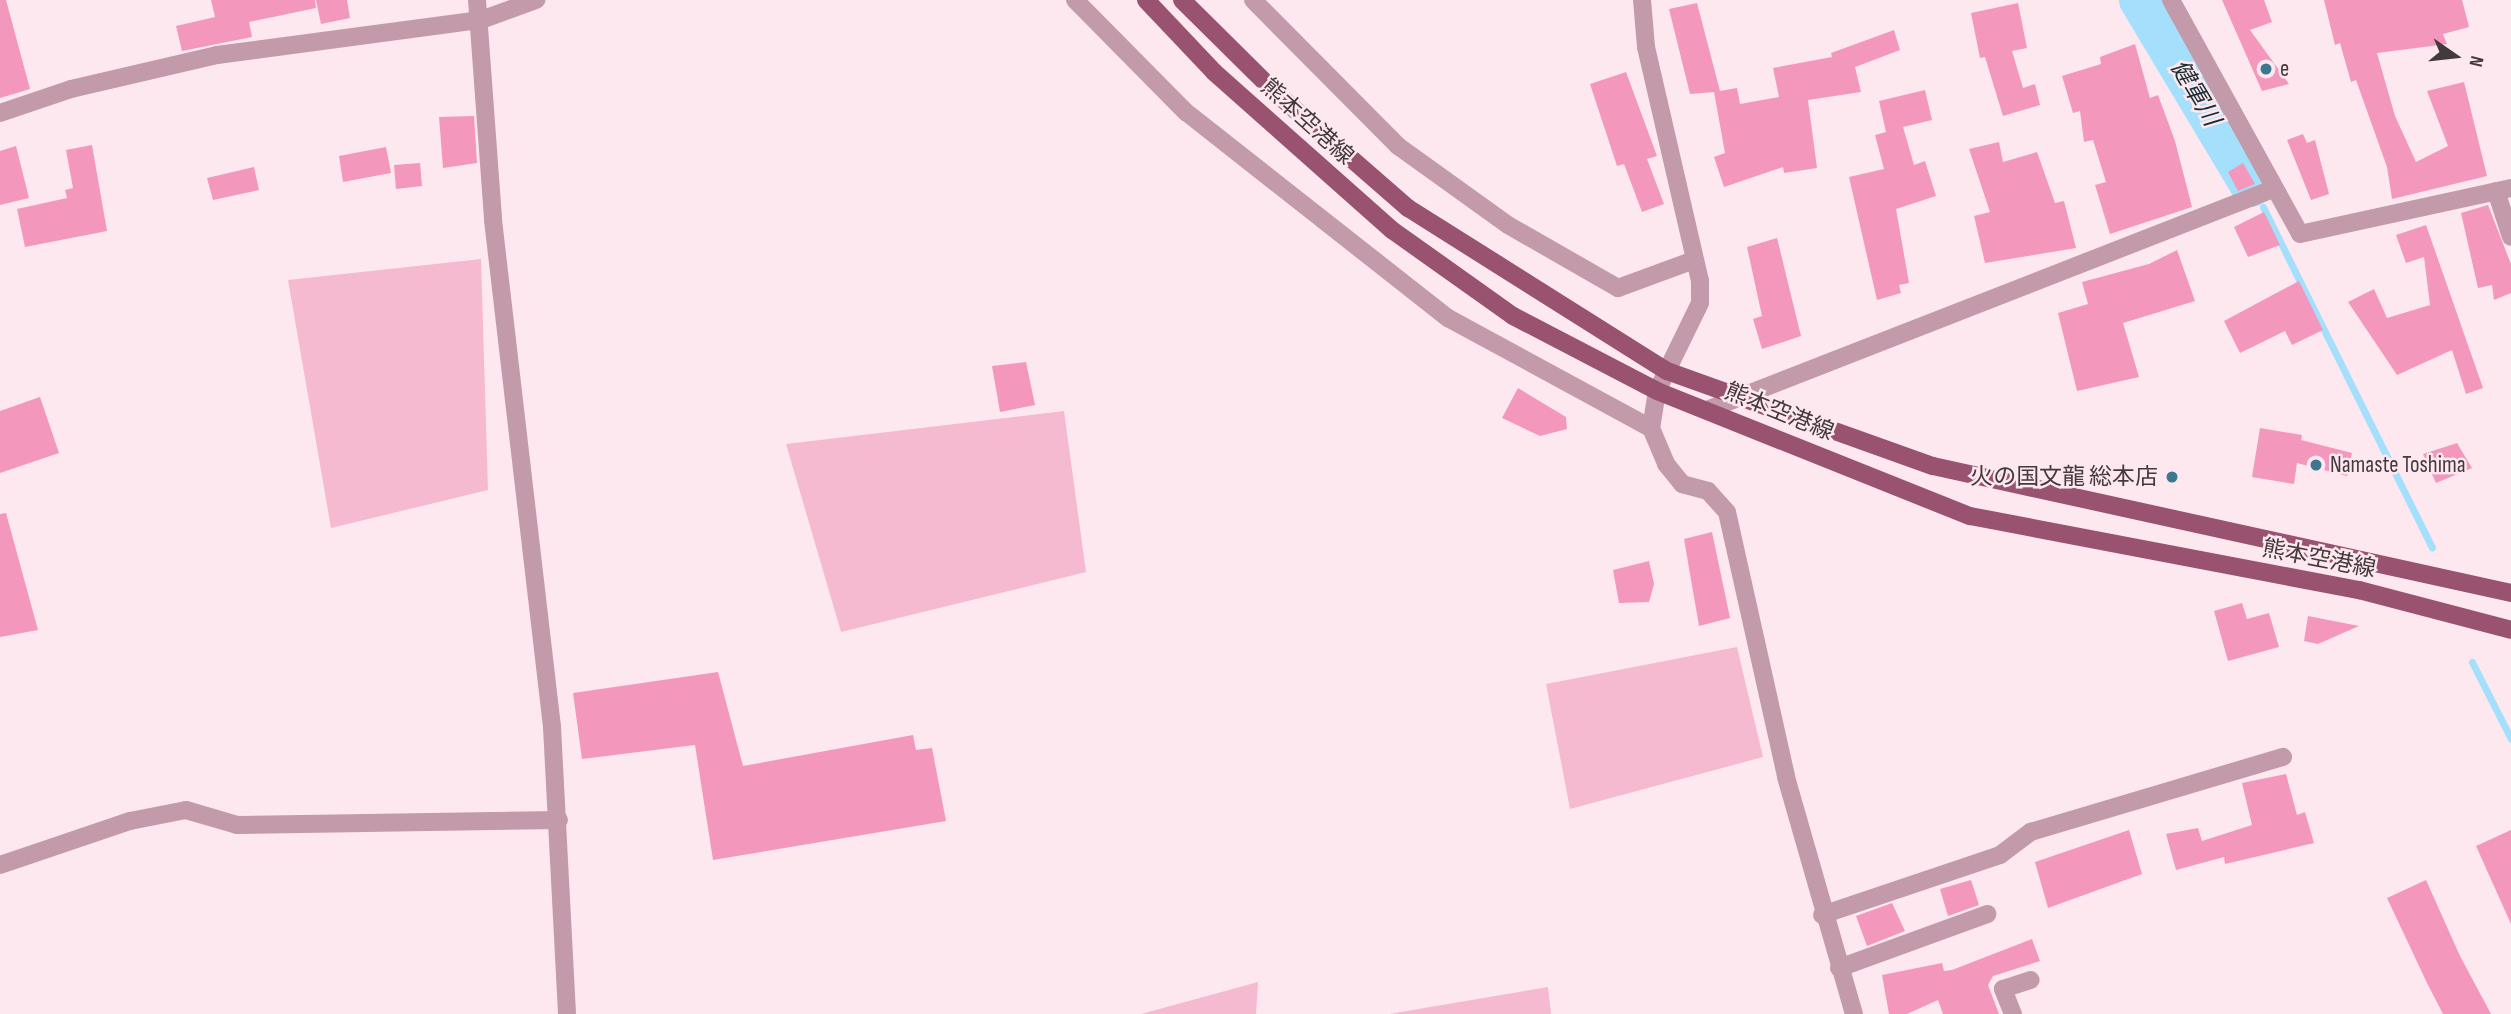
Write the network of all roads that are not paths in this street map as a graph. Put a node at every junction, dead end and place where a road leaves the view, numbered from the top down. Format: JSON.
{"nodes":[{"id":1,"x":477,"y":0,"type":"edge"},
{"id":2,"x":536,"y":0,"type":"edge"},
{"id":3,"x":1075,"y":0,"type":"edge"},
{"id":4,"x":1146,"y":0,"type":"edge"},
{"id":5,"x":1182,"y":0,"type":"edge"},
{"id":6,"x":1253,"y":0,"type":"edge"},
{"id":7,"x":1642,"y":0,"type":"edge"},
{"id":8,"x":2171,"y":0,"type":"edge"},
{"id":9,"x":481,"y":20,"type":"junction"},
{"id":10,"x":0,"y":113,"type":"edge"},
{"id":11,"x":2273,"y":189,"type":"junction"},
{"id":12,"x":2504,"y":190,"type":"edge"},
{"id":13,"x":2511,"y":237,"type":"edge"},
{"id":14,"x":1694,"y":260,"type":"junction"},
{"id":15,"x":1667,"y":371,"type":"junction"},
{"id":16,"x":1657,"y":391,"type":"junction"},
{"id":17,"x":1733,"y":396,"type":"junction"},
{"id":18,"x":1707,"y":410,"type":"junction"},
{"id":19,"x":1651,"y":428,"type":"junction"},
{"id":20,"x":2511,"y":593,"type":"edge"},
{"id":21,"x":2511,"y":630,"type":"edge"},
{"id":22,"x":2283,"y":757,"type":"dead end"},
{"id":23,"x":559,"y":820,"type":"junction"},
{"id":24,"x":0,"y":865,"type":"edge"},
{"id":25,"x":1987,"y":914,"type":"dead end"},
{"id":26,"x":1822,"y":915,"type":"junction"},
{"id":27,"x":1839,"y":968,"type":"junction"},
{"id":28,"x":2032,"y":980,"type":"dead end"},
{"id":29,"x":567,"y":1014,"type":"edge"},
{"id":30,"x":1854,"y":1014,"type":"edge"},
{"id":31,"x":2013,"y":1014,"type":"edge"}],
"edges":[{"from":1,"to":9,"type":"street"},
{"from":2,"to":9,"type":"street"},
{"from":3,"to":19,"type":"street"},
{"from":4,"to":16,"type":"main road","name":"熊本空港線"},
{"from":5,"to":15,"type":"main road","name":"熊本空港線"},
{"from":6,"to":14,"type":"street"},
{"from":7,"to":14,"type":"street"},
{"from":8,"to":11,"type":"street"},
{"from":9,"to":10,"type":"street"},
{"from":9,"to":23,"type":"street"},
{"from":11,"to":12,"type":"street"},
{"from":11,"to":17,"type":"street"},
{"from":12,"to":13,"type":"street"},
{"from":14,"to":15,"type":"street"},
{"from":15,"to":16,"type":"street"},
{"from":15,"to":17,"type":"main road","name":"熊本空港線"},
{"from":16,"to":18,"type":"main road","name":"熊本空港線"},
{"from":16,"to":19,"type":"street"},
{"from":17,"to":18,"type":"street"},
{"from":17,"to":20,"type":"main road","name":"熊本空港線"},
{"from":18,"to":21,"type":"main road","name":"熊本空港線"},
{"from":19,"to":26,"type":"street"},
{"from":22,"to":26,"type":"street"},
{"from":23,"to":24,"type":"street"},
{"from":23,"to":29,"type":"street"},
{"from":25,"to":27,"type":"street"},
{"from":26,"to":27,"type":"street"},
{"from":27,"to":30,"type":"street"},
{"from":28,"to":31,"type":"street"}]}
